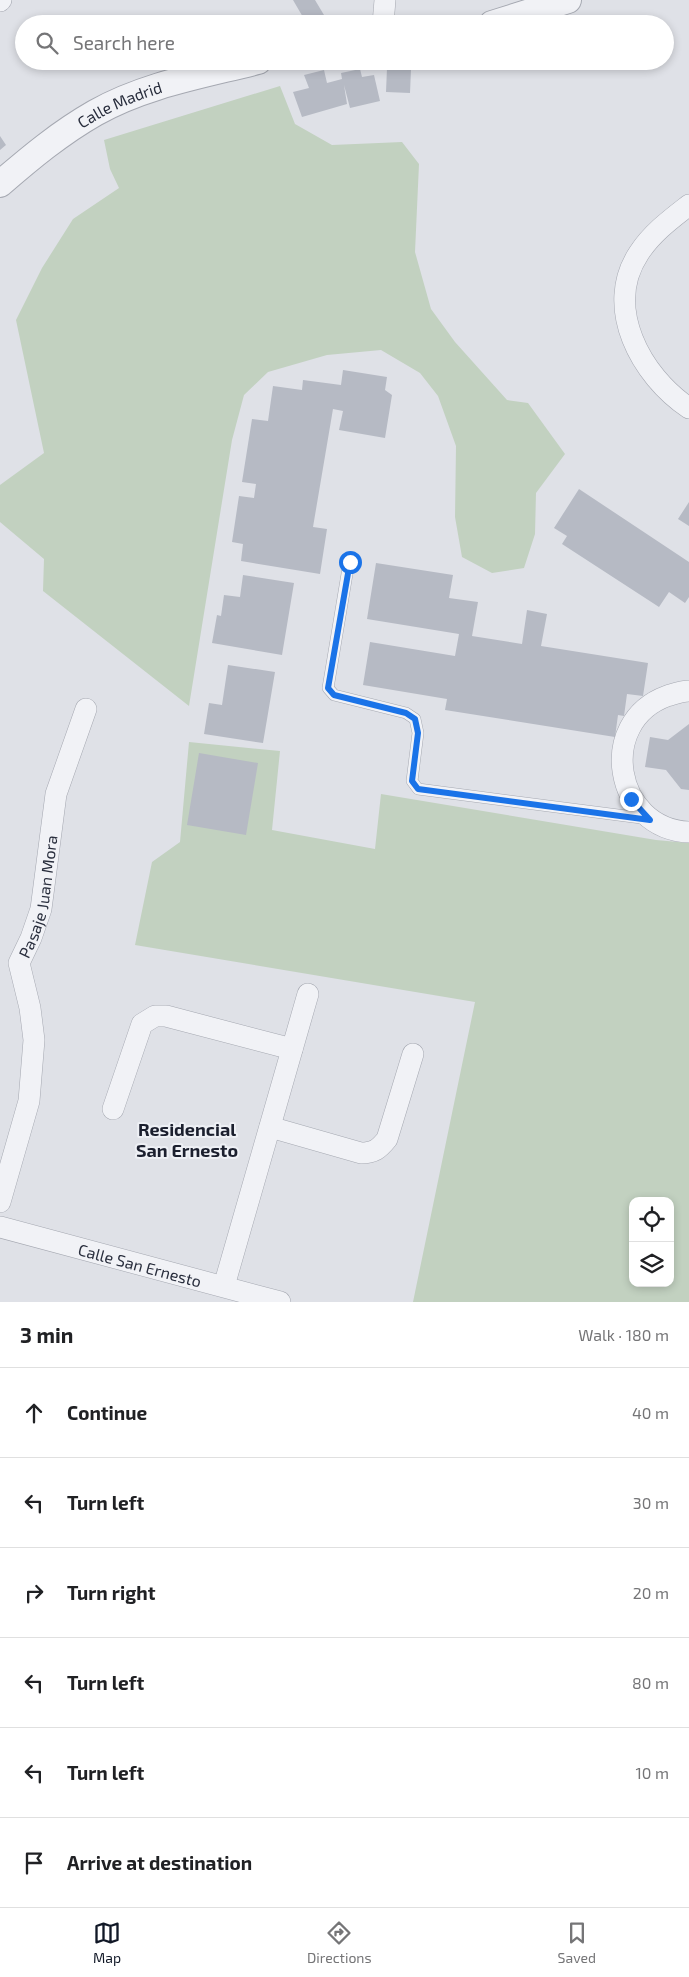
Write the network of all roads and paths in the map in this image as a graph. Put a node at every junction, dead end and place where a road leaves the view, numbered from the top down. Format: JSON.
{"nodes":[{"id":1,"x":385,"y":0,"type":"edge"},
{"id":2,"x":568,"y":0,"type":"edge"},
{"id":3,"x":384,"y":15,"type":"edge"},
{"id":4,"x":520,"y":15,"type":"edge"},
{"id":5,"x":223,"y":70,"type":"edge"},
{"id":6,"x":0,"y":184,"type":"edge"},
{"id":7,"x":689,"y":205,"type":"edge"},
{"id":8,"x":689,"y":408,"type":"edge"},
{"id":9,"x":350,"y":562,"type":"dead end"},
{"id":10,"x":689,"y":691,"type":"edge"},
{"id":11,"x":86,"y":708,"type":"dead end"},
{"id":12,"x":650,"y":820,"type":"junction"},
{"id":13,"x":689,"y":832,"type":"edge"},
{"id":14,"x":10,"y":963,"type":"edge"},
{"id":15,"x":308,"y":994,"type":"dead end"},
{"id":16,"x":292,"y":1050,"type":"junction"},
{"id":17,"x":412,"y":1054,"type":"dead end"},
{"id":18,"x":113,"y":1109,"type":"dead end"},
{"id":19,"x":270,"y":1127,"type":"junction"},
{"id":20,"x":0,"y":1202,"type":"edge"},
{"id":21,"x":0,"y":1227,"type":"edge"},
{"id":22,"x":224,"y":1286,"type":"junction"},
{"id":23,"x":280,"y":1302,"type":"edge"}],
"edges":[{"from":1,"to":3,"type":"street"},
{"from":2,"to":4,"type":"street"},
{"from":5,"to":6,"type":"street","name":"Calle Madrid"},
{"from":7,"to":8,"type":"street"},
{"from":9,"to":12,"type":"lane"},
{"from":10,"to":12,"type":"street"},
{"from":11,"to":14,"type":"street","name":"Pasaje Juan Mora"},
{"from":12,"to":13,"type":"street"},
{"from":14,"to":20,"type":"street","name":"Pasaje Juan Mora"},
{"from":15,"to":16,"type":"street"},
{"from":16,"to":18,"type":"street"},
{"from":16,"to":19,"type":"street"},
{"from":17,"to":19,"type":"street"},
{"from":19,"to":22,"type":"street"},
{"from":21,"to":22,"type":"street","name":"Calle San Ernesto"},
{"from":22,"to":23,"type":"street","name":"Calle San Ernesto"}]}
